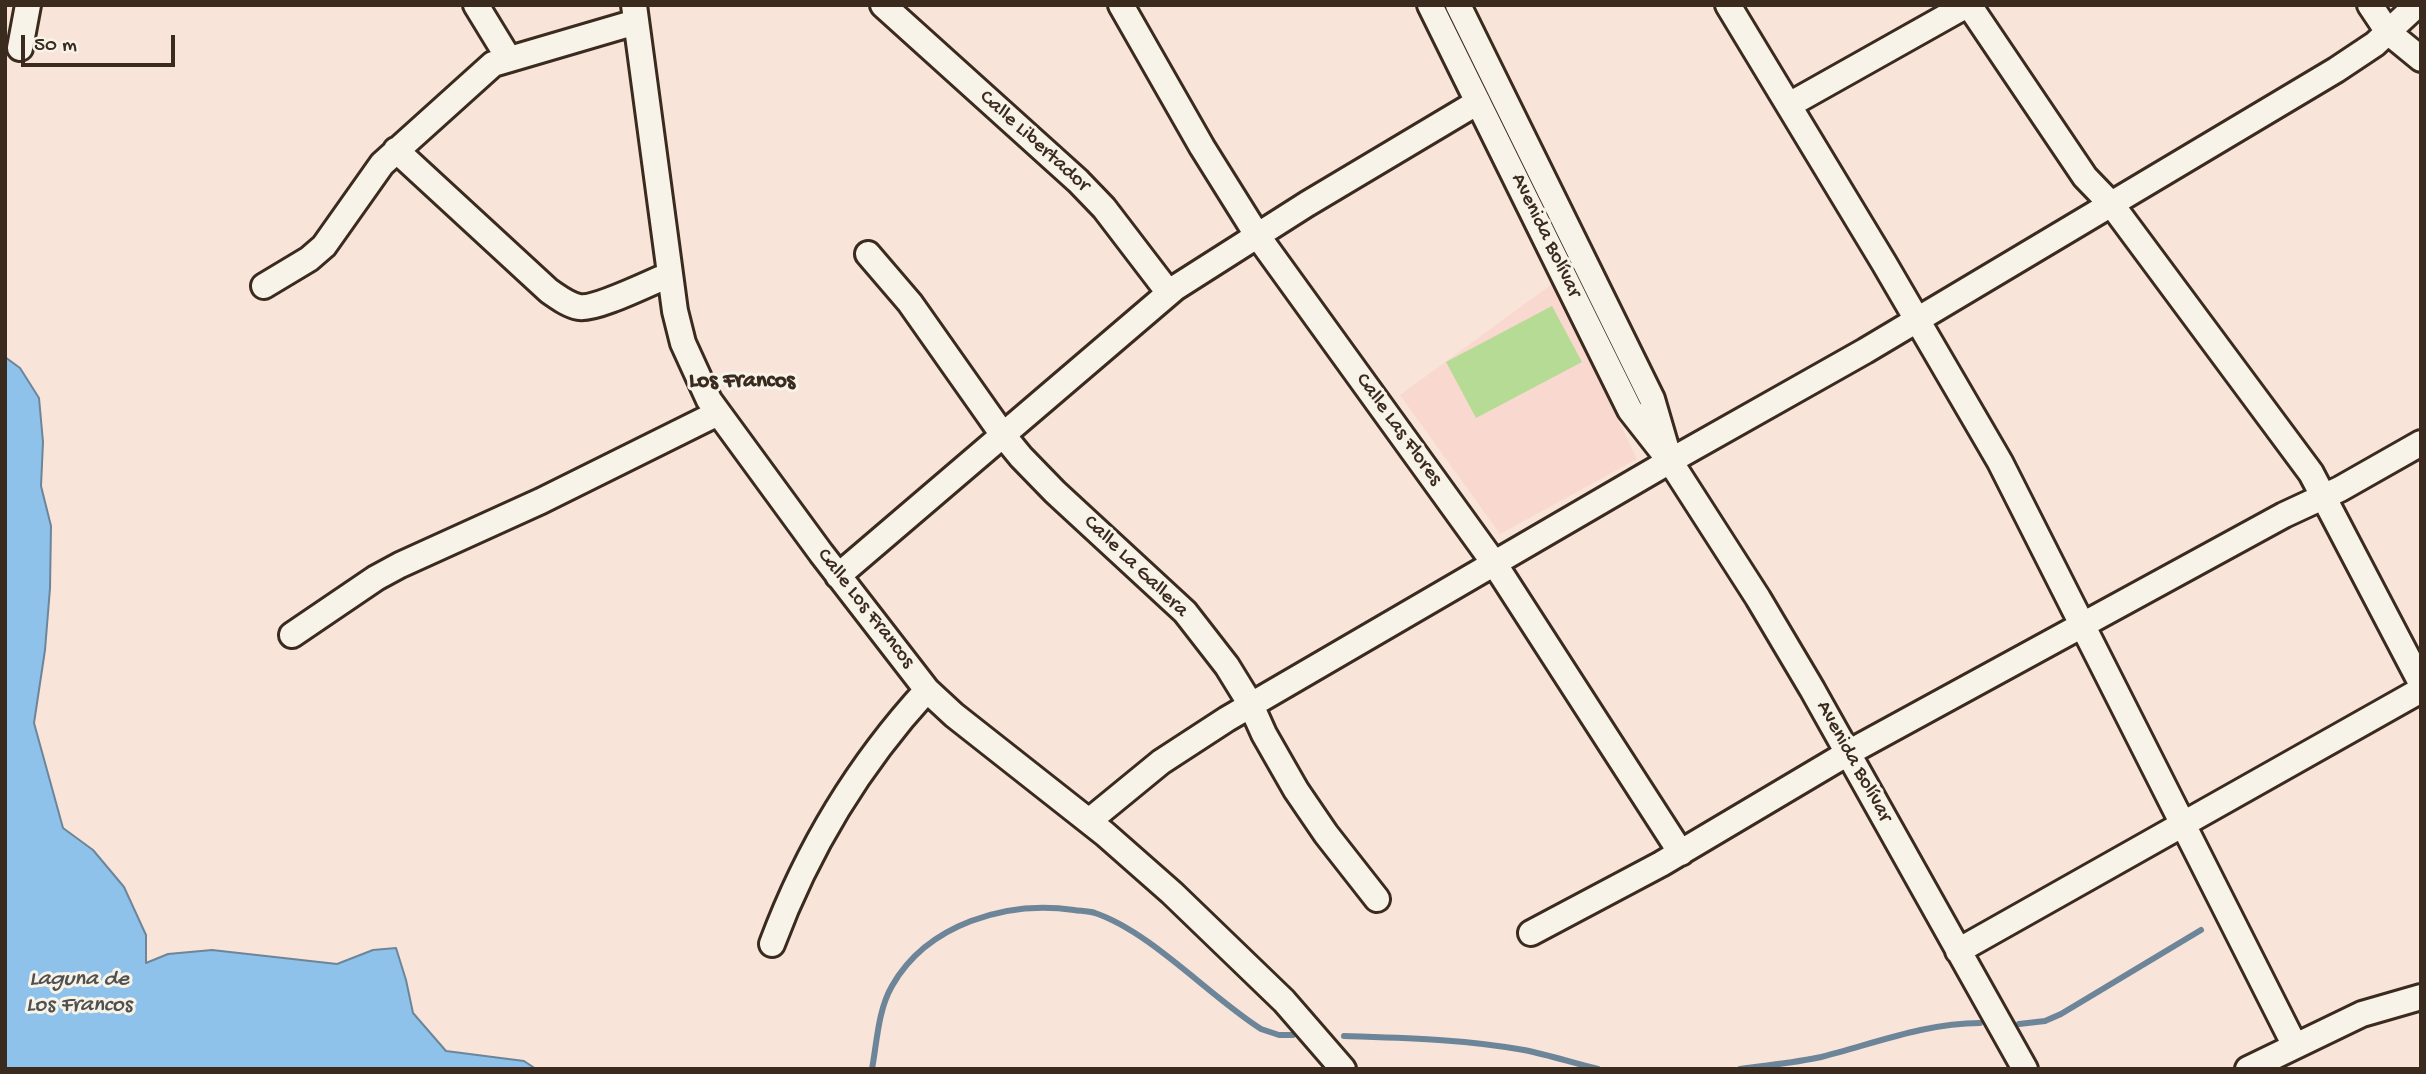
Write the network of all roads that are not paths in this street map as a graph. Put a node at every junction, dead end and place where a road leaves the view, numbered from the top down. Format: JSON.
{"nodes":[{"id":1,"x":28,"y":5,"type":"edge"},
{"id":2,"x":476,"y":5,"type":"edge"},
{"id":3,"x":883,"y":5,"type":"edge"},
{"id":4,"x":1121,"y":5,"type":"edge"},
{"id":5,"x":1430,"y":5,"type":"edge"},
{"id":6,"x":1458,"y":5,"type":"edge"},
{"id":7,"x":1728,"y":5,"type":"edge"},
{"id":8,"x":1968,"y":5,"type":"edge"},
{"id":9,"x":2370,"y":5,"type":"edge"},
{"id":10,"x":2417,"y":5,"type":"edge"},
{"id":11,"x":635,"y":13,"type":"edge"},
{"id":12,"x":2388,"y":32,"type":"junction"},
{"id":13,"x":20,"y":48,"type":"dead end"},
{"id":14,"x":509,"y":59,"type":"junction"},
{"id":15,"x":2421,"y":60,"type":"edge"},
{"id":16,"x":1478,"y":102,"type":"junction"},
{"id":17,"x":1789,"y":105,"type":"junction"},
{"id":18,"x":396,"y":150,"type":"junction"},
{"id":19,"x":2112,"y":205,"type":"junction"},
{"id":20,"x":1257,"y":235,"type":"junction"},
{"id":21,"x":868,"y":254,"type":"dead end"},
{"id":22,"x":669,"y":275,"type":"junction"},
{"id":23,"x":264,"y":286,"type":"dead end"},
{"id":24,"x":1170,"y":293,"type":"junction"},
{"id":25,"x":1918,"y":320,"type":"junction"},
{"id":26,"x":718,"y":413,"type":"junction"},
{"id":27,"x":1003,"y":435,"type":"junction"},
{"id":28,"x":2421,"y":443,"type":"edge"},
{"id":29,"x":1670,"y":461,"type":"junction"},
{"id":30,"x":2324,"y":497,"type":"junction"},
{"id":31,"x":1494,"y":563,"type":"junction"},
{"id":32,"x":838,"y":576,"type":"junction"},
{"id":33,"x":2082,"y":625,"type":"junction"},
{"id":34,"x":292,"y":635,"type":"dead end"},
{"id":35,"x":2421,"y":683,"type":"edge"},
{"id":36,"x":927,"y":690,"type":"junction"},
{"id":37,"x":2421,"y":690,"type":"edge"},
{"id":38,"x":1251,"y":705,"type":"junction"},
{"id":39,"x":1848,"y":753,"type":"junction"},
{"id":40,"x":1089,"y":821,"type":"junction"},
{"id":41,"x":2183,"y":825,"type":"junction"},
{"id":42,"x":1681,"y":853,"type":"junction"},
{"id":43,"x":1377,"y":900,"type":"dead end"},
{"id":44,"x":1531,"y":933,"type":"dead end"},
{"id":45,"x":772,"y":944,"type":"dead end"},
{"id":46,"x":1958,"y":951,"type":"junction"},
{"id":47,"x":2421,"y":997,"type":"edge"},
{"id":48,"x":2295,"y":1046,"type":"junction"},
{"id":49,"x":1343,"y":1069,"type":"edge"},
{"id":50,"x":2025,"y":1069,"type":"edge"},
{"id":51,"x":2248,"y":1069,"type":"edge"}],
"edges":[{"from":1,"to":13,"type":"street"},
{"from":2,"to":14,"type":"street"},
{"from":3,"to":24,"type":"street","name":"Calle Libertador"},
{"from":4,"to":20,"type":"street","name":"Calle Las Flores"},
{"from":5,"to":16,"type":"street","name":"Avenida Bolívar"},
{"from":6,"to":29,"type":"street","name":"Avenida Bolívar"},
{"from":7,"to":17,"type":"street"},
{"from":8,"to":17,"type":"street"},
{"from":8,"to":19,"type":"street"},
{"from":9,"to":12,"type":"street"},
{"from":10,"to":12,"type":"street"},
{"from":11,"to":14,"type":"street"},
{"from":11,"to":22,"type":"street","name":"Calle Los Francos"},
{"from":12,"to":15,"type":"street"},
{"from":12,"to":19,"type":"street"},
{"from":14,"to":18,"type":"street"},
{"from":16,"to":20,"type":"street"},
{"from":16,"to":29,"type":"street","name":"Avenida Bolívar"},
{"from":17,"to":25,"type":"street"},
{"from":18,"to":22,"type":"street"},
{"from":18,"to":23,"type":"street"},
{"from":19,"to":25,"type":"street"},
{"from":19,"to":30,"type":"street"},
{"from":20,"to":24,"type":"street"},
{"from":20,"to":31,"type":"street","name":"Calle Las Flores"},
{"from":21,"to":27,"type":"street","name":"Calle La Gallera"},
{"from":22,"to":26,"type":"street","name":"Calle Los Francos"},
{"from":24,"to":27,"type":"street"},
{"from":25,"to":29,"type":"street"},
{"from":25,"to":33,"type":"street"},
{"from":26,"to":32,"type":"street","name":"Calle Los Francos"},
{"from":26,"to":34,"type":"street"},
{"from":27,"to":32,"type":"street"},
{"from":27,"to":38,"type":"street","name":"Calle La Gallera"},
{"from":28,"to":30,"type":"street"},
{"from":29,"to":31,"type":"street"},
{"from":29,"to":39,"type":"street","name":"Avenida Bolívar"},
{"from":30,"to":33,"type":"street"},
{"from":30,"to":35,"type":"street"},
{"from":31,"to":38,"type":"street"},
{"from":31,"to":42,"type":"street","name":"Calle Las Flores"},
{"from":32,"to":36,"type":"street","name":"Calle Los Francos"},
{"from":33,"to":39,"type":"street"},
{"from":33,"to":41,"type":"street"},
{"from":36,"to":40,"type":"street","name":"Calle Los Francos"},
{"from":36,"to":45,"type":"street"},
{"from":37,"to":41,"type":"street"},
{"from":38,"to":40,"type":"street"},
{"from":38,"to":43,"type":"street","name":"Calle La Gallera"},
{"from":39,"to":42,"type":"street"},
{"from":39,"to":46,"type":"street","name":"Avenida Bolívar"},
{"from":40,"to":49,"type":"street","name":"Calle Los Francos"},
{"from":41,"to":46,"type":"street"},
{"from":41,"to":48,"type":"street"},
{"from":42,"to":44,"type":"street"},
{"from":46,"to":50,"type":"street","name":"Avenida Bolívar"},
{"from":47,"to":48,"type":"street"},
{"from":48,"to":51,"type":"street"}]}
